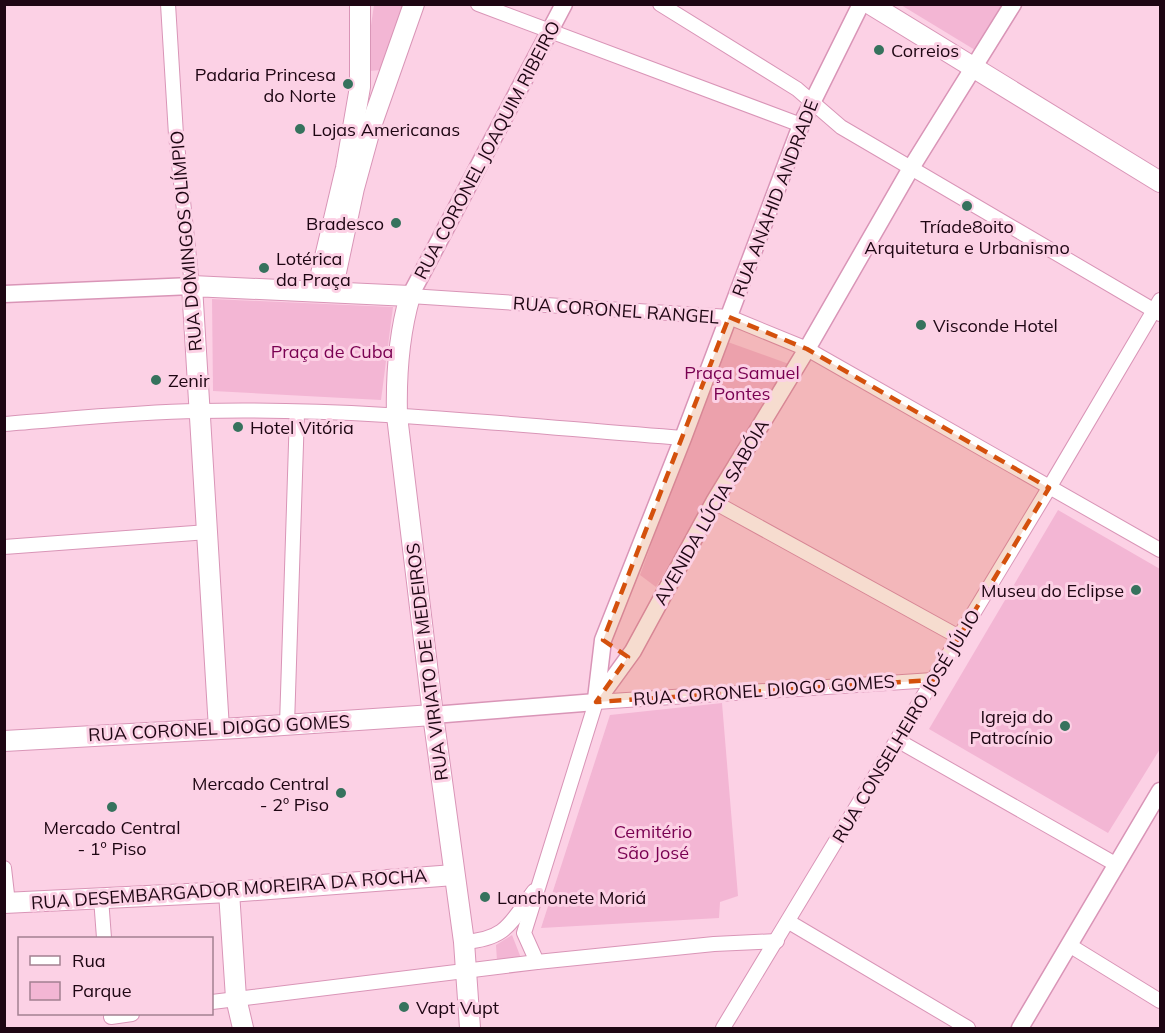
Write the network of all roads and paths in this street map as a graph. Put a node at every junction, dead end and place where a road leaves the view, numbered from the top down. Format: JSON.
{"nodes":[{"id":1,"x":168,"y":4,"type":"edge"},
{"id":2,"x":360,"y":4,"type":"edge"},
{"id":3,"x":414,"y":4,"type":"edge"},
{"id":4,"x":478,"y":4,"type":"edge"},
{"id":5,"x":564,"y":4,"type":"edge"},
{"id":6,"x":660,"y":4,"type":"edge"},
{"id":7,"x":861,"y":4,"type":"edge"},
{"id":8,"x":870,"y":4,"type":"edge"},
{"id":9,"x":1013,"y":4,"type":"edge"},
{"id":10,"x":550,"y":31,"type":"junction"},
{"id":11,"x":976,"y":68,"type":"junction"},
{"id":12,"x":812,"y":103,"type":"junction"},
{"id":13,"x":801,"y":125,"type":"junction"},
{"id":14,"x":911,"y":168,"type":"junction"},
{"id":15,"x":1161,"y":182,"type":"edge"},
{"id":16,"x":192,"y":286,"type":"junction"},
{"id":17,"x":325,"y":291,"type":"junction"},
{"id":18,"x":4,"y":294,"type":"edge"},
{"id":19,"x":410,"y":296,"type":"junction"},
{"id":20,"x":1158,"y":308,"type":"edge"},
{"id":21,"x":729,"y":317,"type":"junction"},
{"id":22,"x":807,"y":349,"type":"junction"},
{"id":23,"x":198,"y":411,"type":"junction"},
{"id":24,"x":297,"y":412,"type":"junction"},
{"id":25,"x":397,"y":416,"type":"junction"},
{"id":26,"x":4,"y":424,"type":"edge"},
{"id":27,"x":683,"y":438,"type":"junction"},
{"id":28,"x":1049,"y":488,"type":"junction"},
{"id":29,"x":714,"y":502,"type":"junction"},
{"id":30,"x":208,"y":531,"type":"junction"},
{"id":31,"x":4,"y":547,"type":"edge"},
{"id":32,"x":1161,"y":550,"type":"edge"},
{"id":33,"x":959,"y":637,"type":"junction"},
{"id":34,"x":603,"y":640,"type":"junction"},
{"id":35,"x":633,"y":651,"type":"junction"},
{"id":36,"x":933,"y":680,"type":"junction"},
{"id":37,"x":596,"y":702,"type":"junction"},
{"id":38,"x":433,"y":715,"type":"junction"},
{"id":39,"x":287,"y":725,"type":"junction"},
{"id":40,"x":219,"y":729,"type":"junction"},
{"id":41,"x":897,"y":740,"type":"junction"},
{"id":42,"x":4,"y":741,"type":"edge"},
{"id":43,"x":1161,"y":792,"type":"edge"},
{"id":44,"x":1117,"y":865,"type":"junction"},
{"id":45,"x":4,"y":868,"type":"edge"},
{"id":46,"x":454,"y":875,"type":"junction"},
{"id":47,"x":541,"y":882,"type":"junction"},
{"id":48,"x":229,"y":892,"type":"junction"},
{"id":49,"x":101,"y":898,"type":"junction"},
{"id":50,"x":6,"y":903,"type":"edge"},
{"id":51,"x":789,"y":922,"type":"junction"},
{"id":52,"x":104,"y":937,"type":"edge"},
{"id":53,"x":777,"y":941,"type":"junction"},
{"id":54,"x":464,"y":942,"type":"junction"},
{"id":55,"x":1069,"y":945,"type":"junction"},
{"id":56,"x":537,"y":962,"type":"junction"},
{"id":57,"x":465,"y":972,"type":"junction"},
{"id":58,"x":236,"y":998,"type":"junction"},
{"id":59,"x":1161,"y":1001,"type":"edge"},
{"id":60,"x":213,"y":1002,"type":"edge"},
{"id":61,"x":128,"y":1015,"type":"edge"},
{"id":62,"x":111,"y":1020,"type":"edge"},
{"id":63,"x":243,"y":1029,"type":"edge"},
{"id":64,"x":470,"y":1029,"type":"edge"},
{"id":65,"x":723,"y":1029,"type":"edge"},
{"id":66,"x":968,"y":1029,"type":"edge"},
{"id":67,"x":1020,"y":1029,"type":"edge"}],
"edges":[{"from":1,"to":16,"type":"street","name":"RUA DOMINGOS OLÍMPIO"},
{"from":2,"to":17,"type":"main road"},
{"from":3,"to":17,"type":"main road"},
{"from":4,"to":10,"type":"street"},
{"from":5,"to":10,"type":"street","name":"RUA CORONEL JOAQUIM RIBEIRO"},
{"from":6,"to":12,"type":"street"},
{"from":7,"to":12,"type":"street","name":"RUA ANAHID ANDRADE"},
{"from":8,"to":11,"type":"main road"},
{"from":9,"to":11,"type":"street","name":"AVENIDA LÚCIA SABÓIA"},
{"from":10,"to":13,"type":"street"},
{"from":10,"to":19,"type":"street","name":"RUA CORONEL JOAQUIM RIBEIRO"},
{"from":11,"to":14,"type":"street","name":"AVENIDA LÚCIA SABÓIA"},
{"from":11,"to":15,"type":"main road"},
{"from":12,"to":13,"type":"street","name":"RUA ANAHID ANDRADE"},
{"from":12,"to":14,"type":"street"},
{"from":13,"to":21,"type":"street","name":"RUA ANAHID ANDRADE"},
{"from":14,"to":20,"type":"street"},
{"from":14,"to":22,"type":"street","name":"AVENIDA LÚCIA SABÓIA"},
{"from":16,"to":17,"type":"main road","name":"RUA CORONEL RANGEL"},
{"from":16,"to":18,"type":"street"},
{"from":16,"to":23,"type":"main road","name":"RUA DOMINGOS OLÍMPIO"},
{"from":17,"to":19,"type":"main road","name":"RUA CORONEL RANGEL"},
{"from":19,"to":21,"type":"street","name":"RUA CORONEL RANGEL"},
{"from":19,"to":25,"type":"main road","name":"RUA VIRIATO DE MEDEIROS"},
{"from":20,"to":28,"type":"street","name":"RUA CONSELHEIRO JOSÉ JÚLIO"},
{"from":21,"to":22,"type":"street","name":"RUA CORONEL RANGEL"},
{"from":21,"to":27,"type":"street","name":"RUA ANAHID ANDRADE"},
{"from":22,"to":28,"type":"street","name":"RUA CORONEL RANGEL"},
{"from":22,"to":29,"type":"street","name":"AVENIDA LÚCIA SABÓIA"},
{"from":23,"to":24,"type":"street"},
{"from":23,"to":26,"type":"street"},
{"from":23,"to":30,"type":"main road","name":"RUA DOMINGOS OLÍMPIO"},
{"from":24,"to":25,"type":"street"},
{"from":24,"to":39,"type":"street"},
{"from":25,"to":27,"type":"street"},
{"from":25,"to":38,"type":"main road","name":"RUA VIRIATO DE MEDEIROS"},
{"from":27,"to":34,"type":"street","name":"RUA ANAHID ANDRADE"},
{"from":28,"to":32,"type":"street","name":"RUA CORONEL RANGEL"},
{"from":28,"to":33,"type":"street","name":"RUA CONSELHEIRO JOSÉ JÚLIO"},
{"from":29,"to":33,"type":"street"},
{"from":29,"to":35,"type":"street","name":"AVENIDA LÚCIA SABÓIA"},
{"from":30,"to":31,"type":"street"},
{"from":30,"to":40,"type":"main road","name":"RUA DOMINGOS OLÍMPIO"},
{"from":33,"to":36,"type":"street","name":"RUA CONSELHEIRO JOSÉ JÚLIO"},
{"from":34,"to":35,"type":"street"},
{"from":34,"to":37,"type":"street","name":"RUA ANAHID ANDRADE"},
{"from":35,"to":37,"type":"street","name":"AVENIDA LÚCIA SABÓIA"},
{"from":36,"to":37,"type":"street","name":"RUA CORONEL DIOGO GOMES"},
{"from":36,"to":41,"type":"street","name":"RUA CONSELHEIRO JOSÉ JÚLIO"},
{"from":37,"to":38,"type":"street"},
{"from":37,"to":47,"type":"street","name":"AVENIDA LÚCIA SABÓIA"},
{"from":38,"to":39,"type":"main road","name":"RUA CORONEL DIOGO GOMES"},
{"from":38,"to":46,"type":"main road","name":"RUA VIRIATO DE MEDEIROS"},
{"from":39,"to":40,"type":"main road","name":"RUA CORONEL DIOGO GOMES"},
{"from":40,"to":42,"type":"main road","name":"RUA CORONEL DIOGO GOMES"},
{"from":41,"to":44,"type":"street"},
{"from":41,"to":51,"type":"street","name":"RUA CONSELHEIRO JOSÉ JÚLIO"},
{"from":43,"to":44,"type":"street"},
{"from":44,"to":55,"type":"street"},
{"from":45,"to":50,"type":"street"},
{"from":46,"to":48,"type":"main road","name":"RUA DESEMBARGADOR MOREIRA DA ROCHA"},
{"from":46,"to":54,"type":"main road","name":"RUA VIRIATO DE MEDEIROS"},
{"from":47,"to":54,"type":"street","name":"AVENIDA LÚCIA SABÓIA"},
{"from":47,"to":56,"type":"street","name":"AVENIDA LÚCIA SABÓIA"},
{"from":48,"to":49,"type":"main road","name":"RUA DESEMBARGADOR MOREIRA DA ROCHA"},
{"from":48,"to":58,"type":"main road"},
{"from":49,"to":50,"type":"main road","name":"RUA DESEMBARGADOR MOREIRA DA ROCHA"},
{"from":49,"to":52,"type":"street"},
{"from":51,"to":53,"type":"street","name":"RUA CONSELHEIRO JOSÉ JÚLIO"},
{"from":51,"to":66,"type":"street"},
{"from":53,"to":56,"type":"street"},
{"from":53,"to":65,"type":"street","name":"RUA CONSELHEIRO JOSÉ JÚLIO"},
{"from":54,"to":57,"type":"main road","name":"RUA VIRIATO DE MEDEIROS"},
{"from":55,"to":59,"type":"street"},
{"from":55,"to":67,"type":"street"},
{"from":56,"to":57,"type":"street"},
{"from":57,"to":58,"type":"street"},
{"from":57,"to":64,"type":"main road","name":"RUA VIRIATO DE MEDEIROS"},
{"from":58,"to":60,"type":"street"},
{"from":58,"to":63,"type":"main road"},
{"from":61,"to":62,"type":"street"}]}
